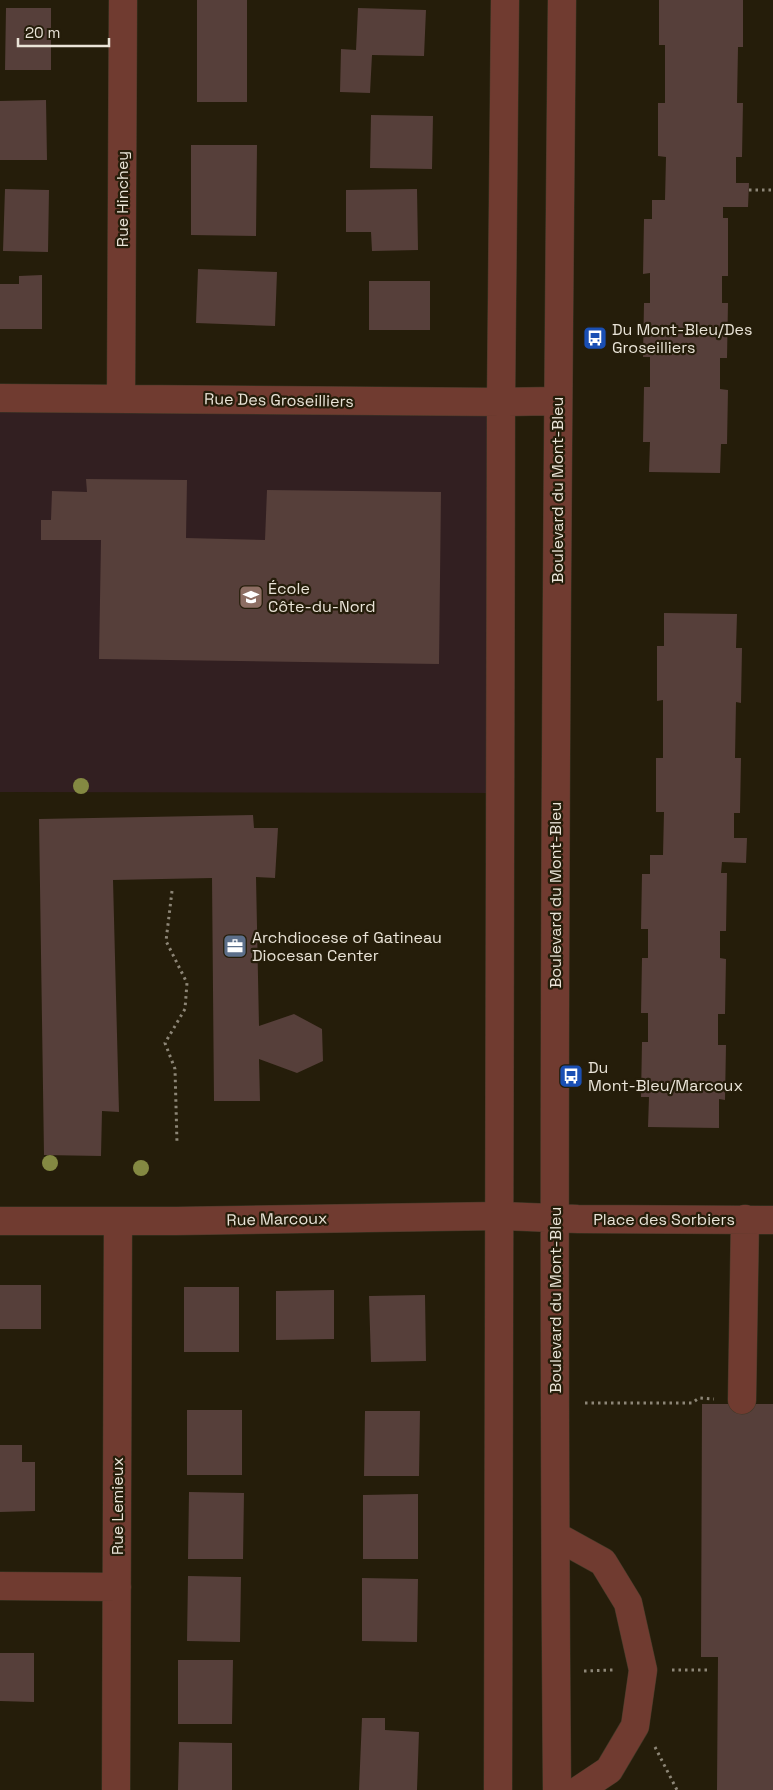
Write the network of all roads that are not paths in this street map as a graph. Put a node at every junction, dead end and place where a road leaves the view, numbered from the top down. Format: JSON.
{"nodes":[{"id":1,"x":123,"y":0,"type":"edge"},
{"id":2,"x":506,"y":0,"type":"edge"},
{"id":3,"x":562,"y":0,"type":"edge"},
{"id":4,"x":0,"y":398,"type":"edge"},
{"id":5,"x":121,"y":398,"type":"junction"},
{"id":6,"x":557,"y":401,"type":"junction"},
{"id":7,"x":501,"y":402,"type":"junction"},
{"id":8,"x":499,"y":1216,"type":"junction"},
{"id":9,"x":554,"y":1218,"type":"junction"},
{"id":10,"x":745,"y":1219,"type":"junction"},
{"id":11,"x":773,"y":1220,"type":"edge"},
{"id":12,"x":0,"y":1221,"type":"edge"},
{"id":13,"x":118,"y":1221,"type":"junction"},
{"id":14,"x":742,"y":1400,"type":"road end"},
{"id":15,"x":556,"y":1536,"type":"junction"},
{"id":16,"x":0,"y":1586,"type":"edge"},
{"id":17,"x":117,"y":1587,"type":"junction"},
{"id":18,"x":116,"y":1790,"type":"edge"},
{"id":19,"x":498,"y":1790,"type":"edge"},
{"id":20,"x":557,"y":1790,"type":"edge"},
{"id":21,"x":579,"y":1790,"type":"edge"}],
"edges":[{"from":1,"to":5,"type":"street","name":"Rue Hinchey"},
{"from":2,"to":7,"type":"street"},
{"from":3,"to":6,"type":"street","name":"Boulevard du Mont-Bleu"},
{"from":4,"to":5,"type":"street","name":"Rue Des Groseilliers"},
{"from":5,"to":7,"type":"street","name":"Rue Des Groseilliers"},
{"from":6,"to":7,"type":"street","name":"Rue Des Groseilliers"},
{"from":6,"to":9,"type":"street","name":"Boulevard du Mont-Bleu"},
{"from":7,"to":8,"type":"street"},
{"from":8,"to":9,"type":"street","name":"Rue Marcoux"},
{"from":8,"to":13,"type":"street","name":"Rue Marcoux"},
{"from":8,"to":19,"type":"street"},
{"from":9,"to":10,"type":"street","name":"Place des Sorbiers"},
{"from":9,"to":15,"type":"street","name":"Boulevard du Mont-Bleu"},
{"from":10,"to":11,"type":"street","name":"Place des Sorbiers"},
{"from":10,"to":14,"type":"street"},
{"from":12,"to":13,"type":"street","name":"Rue Marcoux"},
{"from":13,"to":17,"type":"street","name":"Rue Lemieux"},
{"from":15,"to":20,"type":"street","name":"Boulevard du Mont-Bleu"},
{"from":15,"to":21,"type":"street"},
{"from":16,"to":17,"type":"street"},
{"from":17,"to":18,"type":"street","name":"Rue Lemieux"}]}
